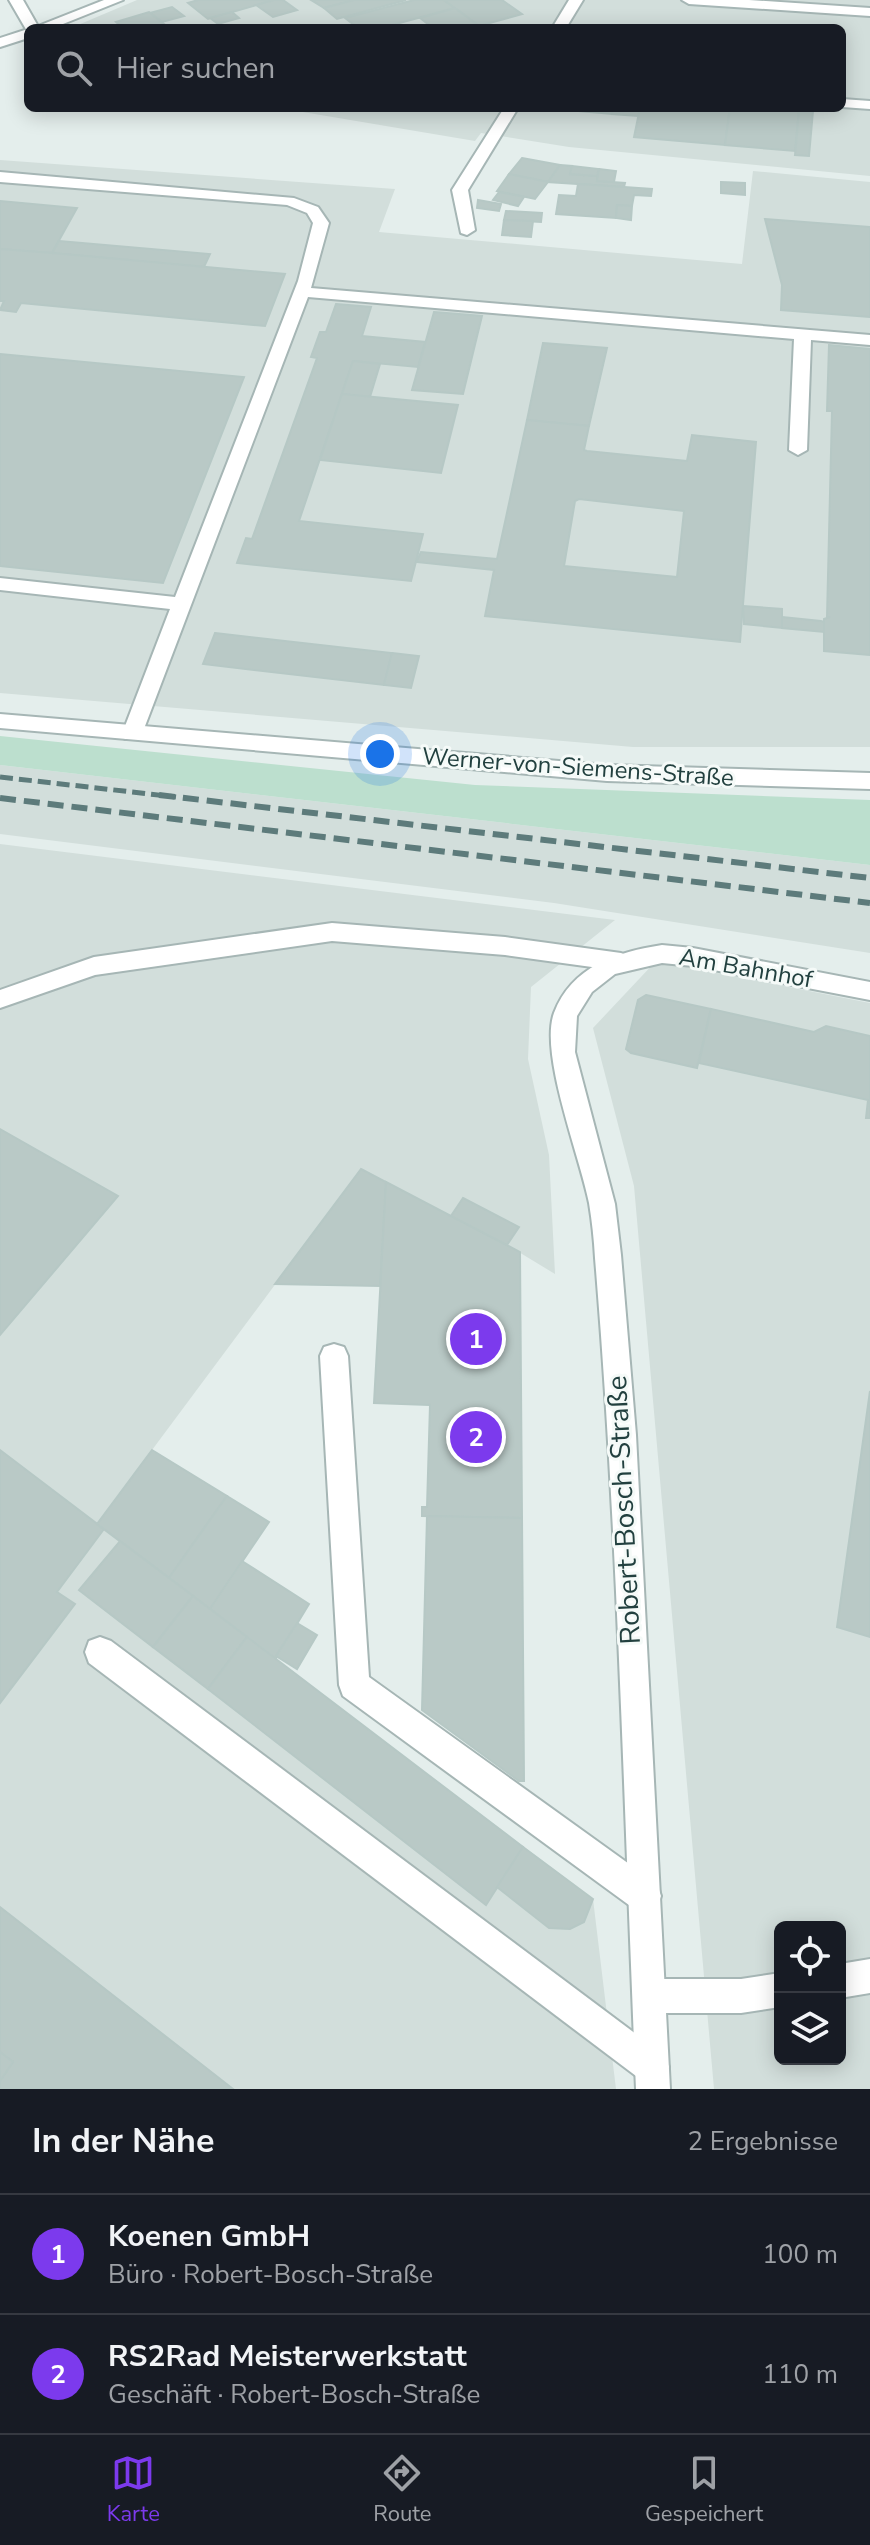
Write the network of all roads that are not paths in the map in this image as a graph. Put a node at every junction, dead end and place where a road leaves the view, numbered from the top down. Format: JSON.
{"nodes":[{"id":1,"x":16,"y":0,"type":"edge"},
{"id":2,"x":116,"y":0,"type":"edge"},
{"id":3,"x":576,"y":0,"type":"edge"},
{"id":4,"x":689,"y":0,"type":"edge"},
{"id":5,"x":870,"y":12,"type":"edge"},
{"id":6,"x":30,"y":24,"type":"edge"},
{"id":7,"x":51,"y":24,"type":"edge"},
{"id":8,"x":561,"y":24,"type":"edge"},
{"id":9,"x":24,"y":34,"type":"edge"},
{"id":10,"x":0,"y":43,"type":"edge"},
{"id":11,"x":846,"y":103,"type":"edge"},
{"id":12,"x":870,"y":105,"type":"edge"},
{"id":13,"x":509,"y":112,"type":"edge"},
{"id":14,"x":0,"y":177,"type":"edge"},
{"id":15,"x":467,"y":230,"type":"dead end"},
{"id":16,"x":301,"y":292,"type":"junction"},
{"id":17,"x":803,"y":335,"type":"junction"},
{"id":18,"x":870,"y":340,"type":"edge"},
{"id":19,"x":798,"y":450,"type":"dead end"},
{"id":20,"x":0,"y":584,"type":"edge"},
{"id":21,"x":180,"y":604,"type":"junction"},
{"id":22,"x":0,"y":721,"type":"edge"},
{"id":23,"x":132,"y":734,"type":"junction"},
{"id":24,"x":870,"y":781,"type":"edge"},
{"id":25,"x":621,"y":962,"type":"junction"},
{"id":26,"x":870,"y":991,"type":"edge"},
{"id":27,"x":0,"y":999,"type":"edge"},
{"id":28,"x":334,"y":1356,"type":"dead end"},
{"id":29,"x":100,"y":1652,"type":"dead end"},
{"id":30,"x":645,"y":1896,"type":"junction"},
{"id":31,"x":870,"y":1976,"type":"edge"},
{"id":32,"x":846,"y":1980,"type":"edge"},
{"id":33,"x":774,"y":1991,"type":"edge"},
{"id":34,"x":650,"y":1996,"type":"junction"},
{"id":35,"x":653,"y":2078,"type":"edge"}],
"edges":[{"from":1,"to":6,"type":"street"},
{"from":2,"to":7,"type":"street"},
{"from":3,"to":8,"type":"street"},
{"from":4,"to":5,"type":"street"},
{"from":9,"to":10,"type":"street"},
{"from":11,"to":12,"type":"street"},
{"from":13,"to":15,"type":"street"},
{"from":14,"to":16,"type":"street"},
{"from":16,"to":17,"type":"street"},
{"from":16,"to":21,"type":"street"},
{"from":17,"to":18,"type":"street"},
{"from":17,"to":19,"type":"street"},
{"from":20,"to":21,"type":"street"},
{"from":21,"to":23,"type":"street"},
{"from":22,"to":23,"type":"street","name":"Werner-von-Siemens-Straße"},
{"from":23,"to":24,"type":"street","name":"Werner-von-Siemens-Straße"},
{"from":25,"to":26,"type":"street","name":"Am Bahnhof"},
{"from":25,"to":27,"type":"street"},
{"from":25,"to":30,"type":"street","name":"Robert-Bosch-Straße"},
{"from":28,"to":30,"type":"street"},
{"from":29,"to":35,"type":"street"},
{"from":30,"to":34,"type":"street","name":"Robert-Bosch-Straße"},
{"from":31,"to":32,"type":"street"},
{"from":33,"to":34,"type":"street"},
{"from":34,"to":35,"type":"street","name":"Robert-Bosch-Straße"}]}
